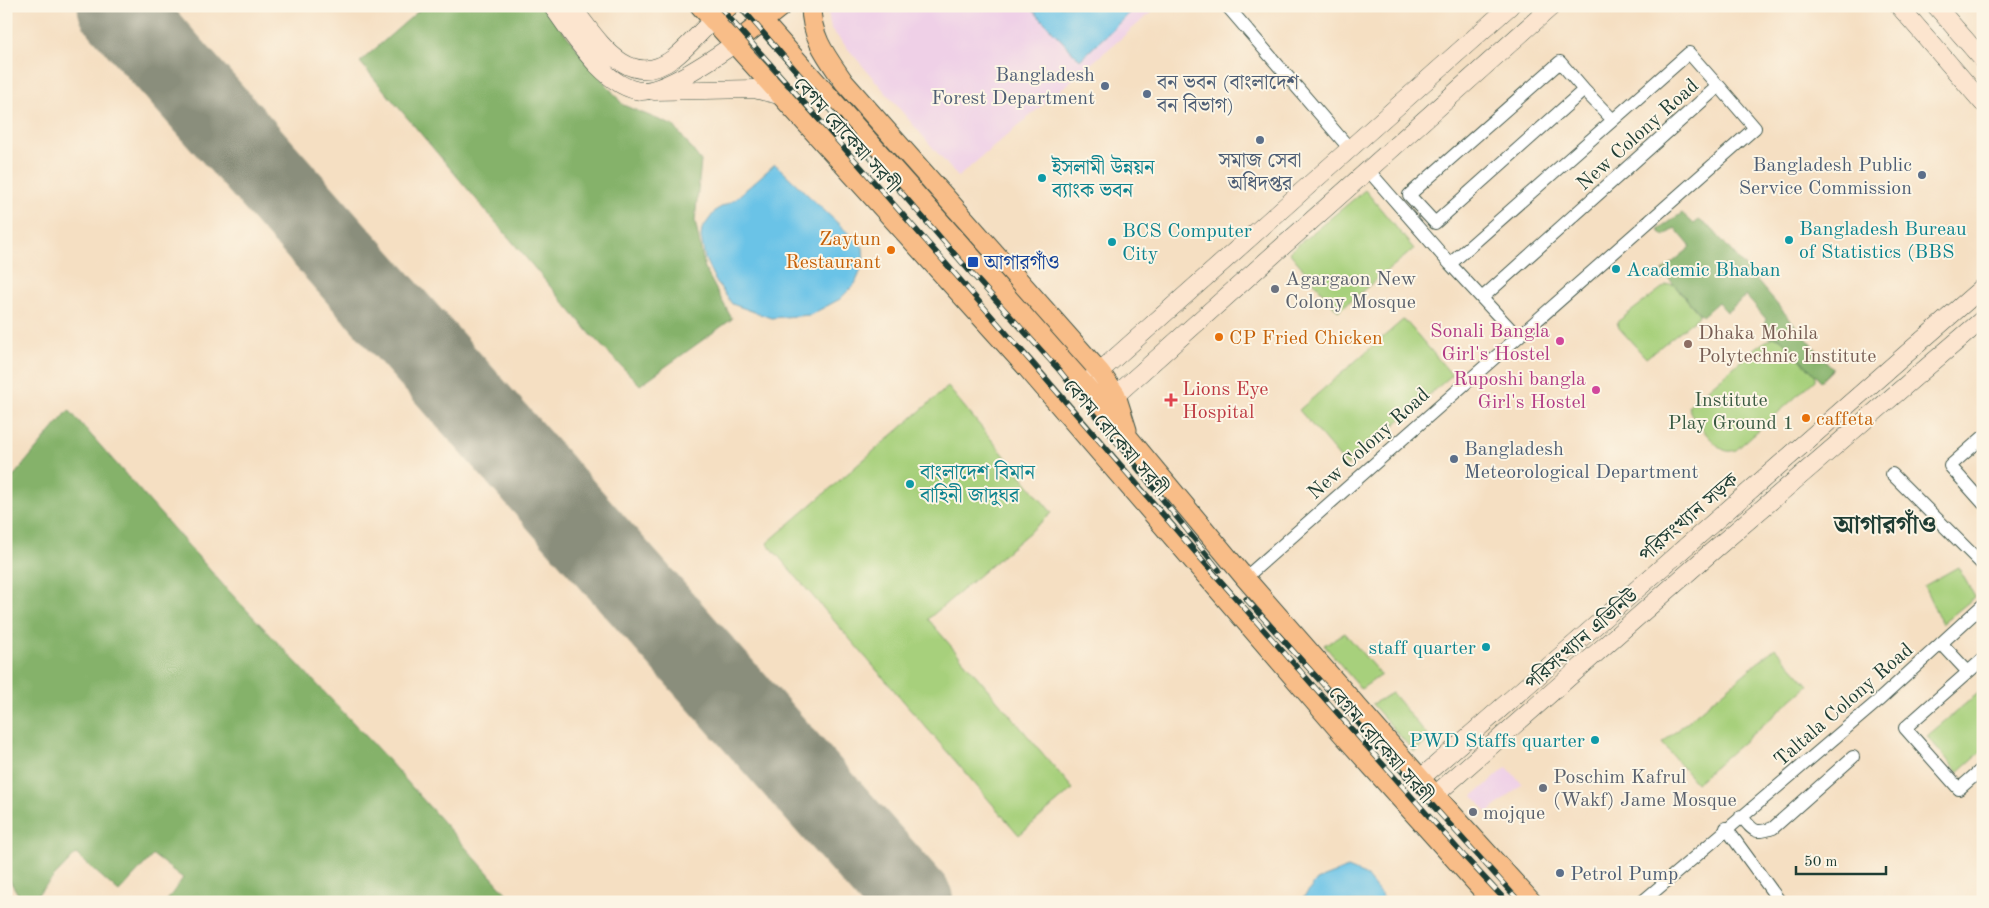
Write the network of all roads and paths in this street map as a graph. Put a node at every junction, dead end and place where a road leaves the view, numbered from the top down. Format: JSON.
{"nodes":[{"id":1,"x":552,"y":6,"type":"edge"},
{"id":2,"x":571,"y":6,"type":"edge"},
{"id":3,"x":729,"y":6,"type":"edge"},
{"id":4,"x":749,"y":6,"type":"edge"},
{"id":5,"x":782,"y":6,"type":"edge"},
{"id":6,"x":811,"y":6,"type":"edge"},
{"id":7,"x":1227,"y":6,"type":"edge"},
{"id":8,"x":1510,"y":6,"type":"edge"},
{"id":9,"x":1552,"y":6,"type":"edge"},
{"id":10,"x":1899,"y":6,"type":"edge"},
{"id":11,"x":1936,"y":6,"type":"edge"},
{"id":12,"x":706,"y":13,"type":"edge"},
{"id":13,"x":763,"y":21,"type":"junction"},
{"id":14,"x":734,"y":44,"type":"junction"},
{"id":15,"x":1983,"y":60,"type":"edge"},
{"id":16,"x":1584,"y":90,"type":"junction"},
{"id":17,"x":643,"y":91,"type":"junction"},
{"id":18,"x":783,"y":96,"type":"junction"},
{"id":19,"x":1983,"y":103,"type":"edge"},
{"id":20,"x":1613,"y":120,"type":"junction"},
{"id":21,"x":1350,"y":149,"type":"junction"},
{"id":22,"x":1368,"y":170,"type":"junction"},
{"id":23,"x":1615,"y":179,"type":"junction"},
{"id":24,"x":1450,"y":264,"type":"junction"},
{"id":25,"x":1983,"y":287,"type":"edge"},
{"id":26,"x":1482,"y":298,"type":"junction"},
{"id":27,"x":1983,"y":319,"type":"edge"},
{"id":28,"x":1517,"y":336,"type":"junction"},
{"id":29,"x":1100,"y":372,"type":"junction"},
{"id":30,"x":1085,"y":384,"type":"junction"},
{"id":31,"x":1109,"y":401,"type":"junction"},
{"id":32,"x":1983,"y":437,"type":"edge"},
{"id":33,"x":1892,"y":474,"type":"dead end"},
{"id":34,"x":1983,"y":503,"type":"edge"},
{"id":35,"x":1983,"y":565,"type":"edge"},
{"id":36,"x":1245,"y":578,"type":"junction"},
{"id":37,"x":1222,"y":596,"type":"junction"},
{"id":38,"x":1983,"y":605,"type":"edge"},
{"id":39,"x":1941,"y":643,"type":"junction"},
{"id":40,"x":1983,"y":659,"type":"edge"},
{"id":41,"x":1968,"y":672,"type":"junction"},
{"id":42,"x":1853,"y":758,"type":"dead end"},
{"id":43,"x":1983,"y":768,"type":"edge"},
{"id":44,"x":1421,"y":778,"type":"junction"},
{"id":45,"x":1435,"y":795,"type":"junction"},
{"id":46,"x":1398,"y":798,"type":"junction"},
{"id":47,"x":1412,"y":814,"type":"junction"},
{"id":48,"x":1741,"y":816,"type":"junction"},
{"id":49,"x":1726,"y":828,"type":"junction"},
{"id":50,"x":1493,"y":902,"type":"edge"},
{"id":51,"x":1532,"y":902,"type":"edge"},
{"id":52,"x":1642,"y":902,"type":"edge"},
{"id":53,"x":1780,"y":902,"type":"edge"}],
"edges":[{"from":1,"to":17,"type":"street"},
{"from":2,"to":12,"type":"street"},
{"from":3,"to":12,"type":"main road"},
{"from":4,"to":13,"type":"main road","name":"বেগম রোকেয়া সরণী"},
{"from":5,"to":13,"type":"main road"},
{"from":6,"to":29,"type":"main road"},
{"from":7,"to":21,"type":"street"},
{"from":8,"to":21,"type":"street"},
{"from":9,"to":22,"type":"street"},
{"from":10,"to":19,"type":"street"},
{"from":11,"to":15,"type":"street"},
{"from":12,"to":14,"type":"main road","name":"বেগম রোকেয়া সরণী"},
{"from":13,"to":14,"type":"main road"},
{"from":13,"to":30,"type":"main road","name":"বেগম রোকেয়া সরণী"},
{"from":14,"to":17,"type":"street"},
{"from":14,"to":18,"type":"main road","name":"বেগম রোকেয়া সরণী"},
{"from":16,"to":16,"type":"street","name":"New Colony Road"},
{"from":16,"to":20,"type":"street","name":"New Colony Road"},
{"from":17,"to":18,"type":"street"},
{"from":18,"to":37,"type":"main road","name":"বেগম রোকেয়া সরণী"},
{"from":20,"to":23,"type":"street","name":"New Colony Road"},
{"from":20,"to":24,"type":"street","name":"New Colony Road"},
{"from":21,"to":22,"type":"street"},
{"from":21,"to":29,"type":"street"},
{"from":22,"to":24,"type":"street"},
{"from":22,"to":31,"type":"street"},
{"from":23,"to":26,"type":"street","name":"New Colony Road"},
{"from":23,"to":28,"type":"street","name":"New Colony Road"},
{"from":24,"to":26,"type":"street"},
{"from":25,"to":44,"type":"street","name":"পরিসংখ্যান সড়ক"},
{"from":26,"to":28,"type":"street"},
{"from":27,"to":45,"type":"street","name":"পরিসংখ্যান এভিনিউ"},
{"from":28,"to":36,"type":"street","name":"New Colony Road"},
{"from":29,"to":30,"type":"street"},
{"from":29,"to":31,"type":"main road"},
{"from":30,"to":31,"type":"main road","name":"বেগম রোকেয়া সরণী"},
{"from":31,"to":36,"type":"main road","name":"বেগম রোকেয়া সরণী"},
{"from":32,"to":34,"type":"street"},
{"from":33,"to":35,"type":"street"},
{"from":36,"to":37,"type":"main road"},
{"from":36,"to":44,"type":"main road","name":"বেগম রোকেয়া সরণী"},
{"from":37,"to":46,"type":"main road","name":"বেগম রোকেয়া সরণী"},
{"from":38,"to":39,"type":"street","name":"Taltala Colony Road"},
{"from":39,"to":41,"type":"street"},
{"from":39,"to":48,"type":"street","name":"Taltala Colony Road"},
{"from":40,"to":41,"type":"street"},
{"from":41,"to":43,"type":"street"},
{"from":42,"to":48,"type":"street"},
{"from":44,"to":45,"type":"main road","name":"বেগম রোকেয়া সরণী"},
{"from":44,"to":46,"type":"main road"},
{"from":45,"to":47,"type":"main road"},
{"from":45,"to":51,"type":"main road","name":"বেগম রোকেয়া সরণী"},
{"from":46,"to":47,"type":"main road","name":"বেগম রোকেয়া সরণী"},
{"from":47,"to":50,"type":"main road","name":"বেগম রোকেয়া সরণী"},
{"from":48,"to":49,"type":"street","name":"Taltala Colony Road"},
{"from":49,"to":52,"type":"street","name":"Taltala Colony Road"},
{"from":49,"to":53,"type":"street"}]}
